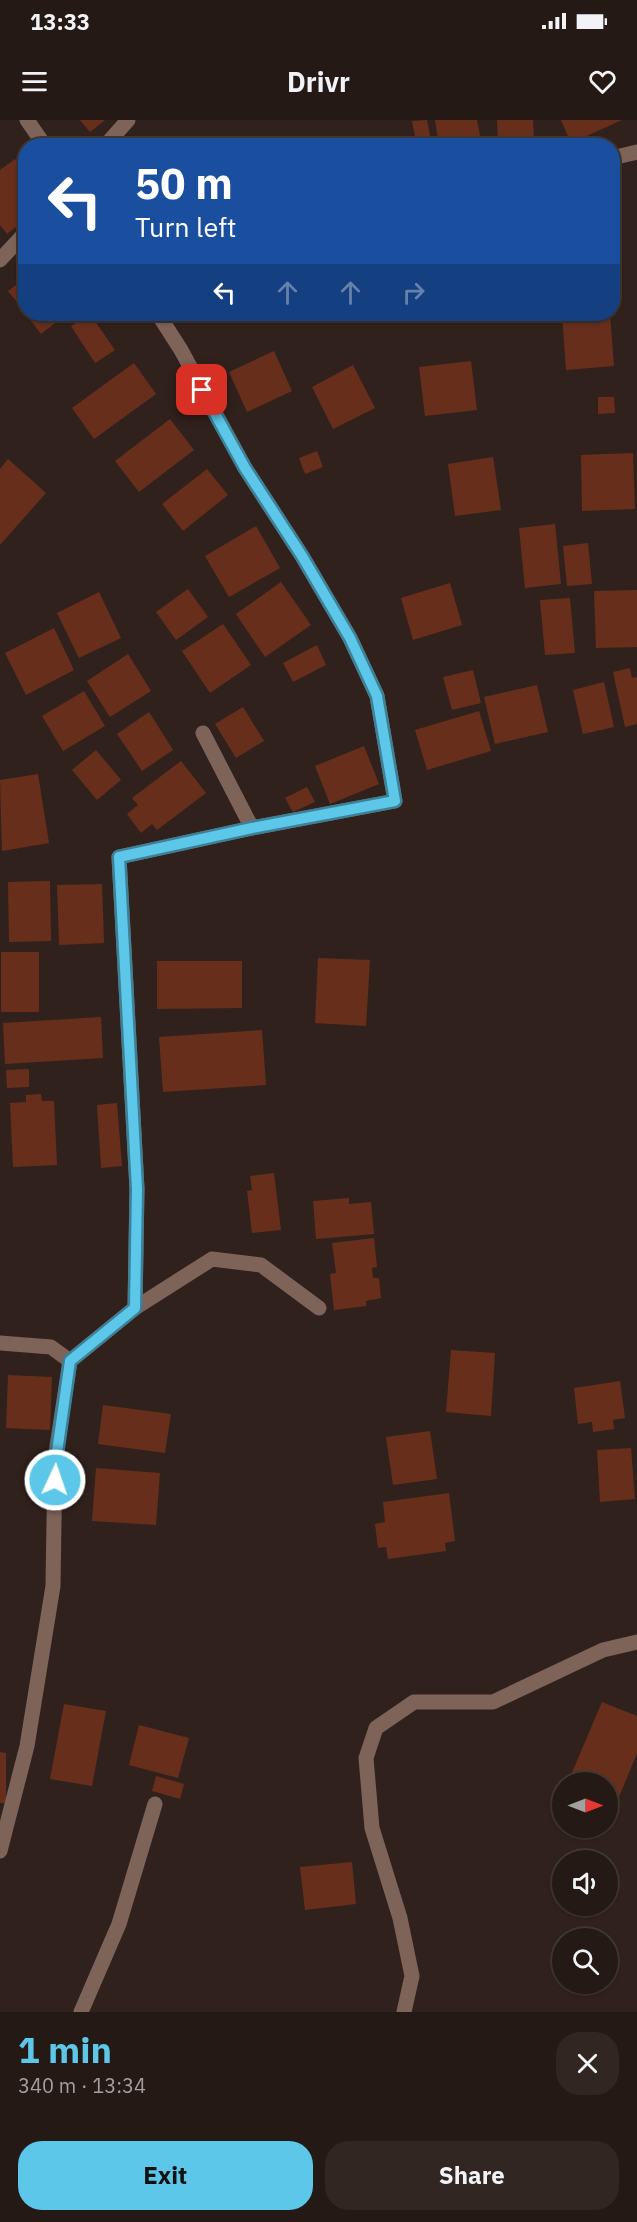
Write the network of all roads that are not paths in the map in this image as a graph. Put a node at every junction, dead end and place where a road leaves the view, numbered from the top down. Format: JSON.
{"nodes":[{"id":1,"x":27,"y":120,"type":"edge"},
{"id":2,"x":128,"y":120,"type":"edge"},
{"id":3,"x":39,"y":138,"type":"edge"},
{"id":4,"x":112,"y":138,"type":"edge"},
{"id":5,"x":637,"y":152,"type":"edge"},
{"id":6,"x":620,"y":156,"type":"edge"},
{"id":7,"x":18,"y":241,"type":"edge"},
{"id":8,"x":0,"y":260,"type":"edge"},
{"id":9,"x":162,"y":321,"type":"edge"},
{"id":10,"x":203,"y":733,"type":"dead end"},
{"id":11,"x":252,"y":828,"type":"junction"},
{"id":12,"x":135,"y":1308,"type":"junction"},
{"id":13,"x":319,"y":1308,"type":"dead end"},
{"id":14,"x":0,"y":1343,"type":"edge"},
{"id":15,"x":70,"y":1361,"type":"junction"},
{"id":16,"x":637,"y":1642,"type":"edge"},
{"id":17,"x":155,"y":1804,"type":"dead end"},
{"id":18,"x":0,"y":1851,"type":"edge"},
{"id":19,"x":81,"y":2012,"type":"edge"},
{"id":20,"x":404,"y":2012,"type":"edge"}],
"edges":[{"from":1,"to":3,"type":"street"},
{"from":2,"to":4,"type":"street"},
{"from":5,"to":6,"type":"street"},
{"from":7,"to":8,"type":"street"},
{"from":9,"to":11,"type":"street"},
{"from":10,"to":11,"type":"street"},
{"from":11,"to":12,"type":"street"},
{"from":12,"to":13,"type":"street"},
{"from":12,"to":15,"type":"street"},
{"from":14,"to":15,"type":"street"},
{"from":15,"to":18,"type":"street"},
{"from":16,"to":20,"type":"street"},
{"from":17,"to":19,"type":"street"}]}
